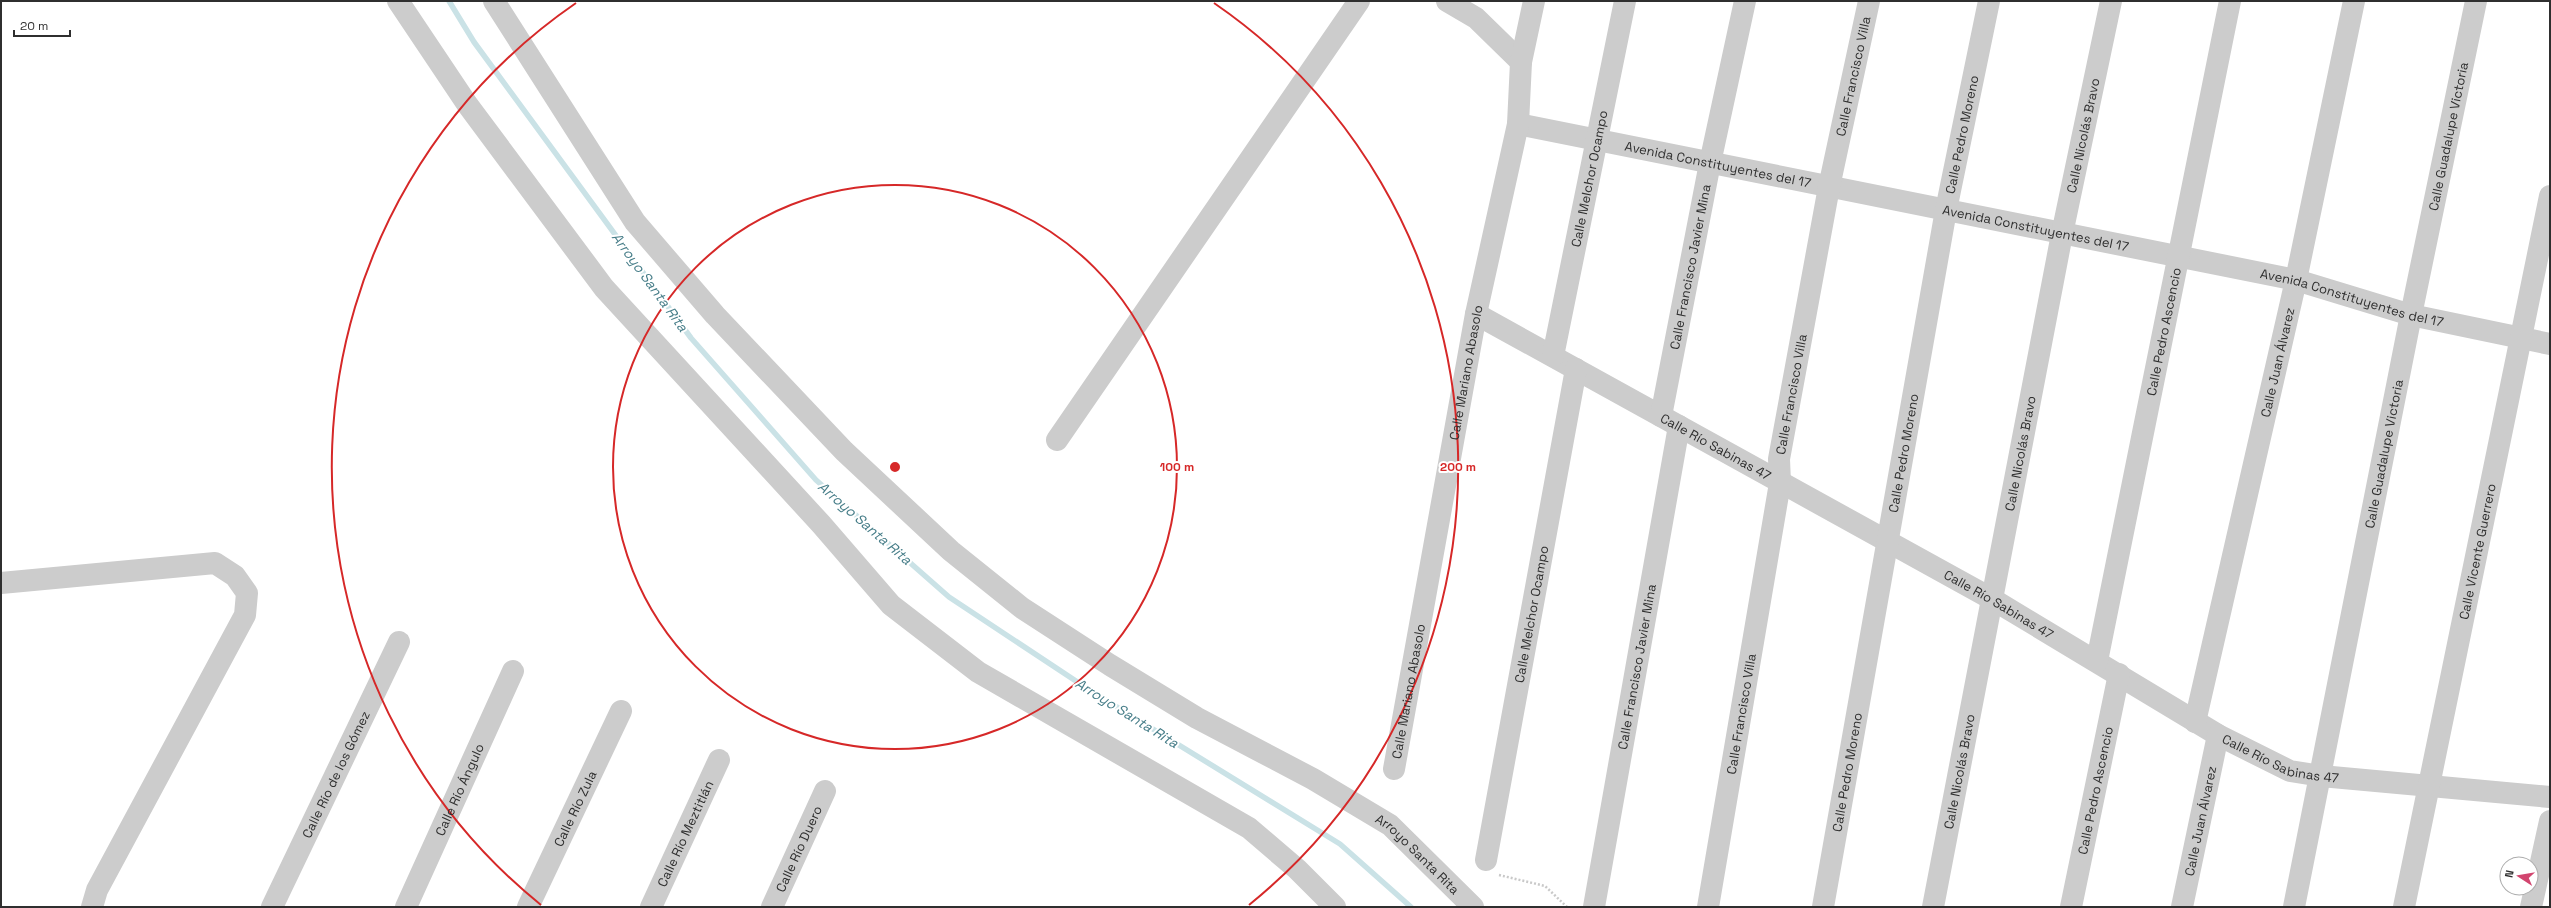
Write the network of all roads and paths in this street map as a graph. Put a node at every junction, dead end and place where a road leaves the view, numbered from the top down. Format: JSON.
{"nodes":[{"id":1,"x":398,"y":1,"type":"edge"},
{"id":2,"x":494,"y":1,"type":"edge"},
{"id":3,"x":1359,"y":1,"type":"edge"},
{"id":4,"x":1447,"y":1,"type":"edge"},
{"id":5,"x":1534,"y":1,"type":"edge"},
{"id":6,"x":1625,"y":1,"type":"edge"},
{"id":7,"x":1744,"y":1,"type":"edge"},
{"id":8,"x":1869,"y":1,"type":"edge"},
{"id":9,"x":1989,"y":1,"type":"edge"},
{"id":10,"x":2111,"y":1,"type":"edge"},
{"id":11,"x":2230,"y":1,"type":"edge"},
{"id":12,"x":2354,"y":1,"type":"edge"},
{"id":13,"x":2476,"y":1,"type":"edge"},
{"id":14,"x":1522,"y":62,"type":"junction"},
{"id":15,"x":1518,"y":124,"type":"junction"},
{"id":16,"x":1596,"y":140,"type":"junction"},
{"id":17,"x":1710,"y":163,"type":"junction"},
{"id":18,"x":1829,"y":187,"type":"junction"},
{"id":19,"x":2550,"y":196,"type":"edge"},
{"id":20,"x":1946,"y":210,"type":"junction"},
{"id":21,"x":2062,"y":234,"type":"junction"},
{"id":22,"x":2545,"y":242,"type":"edge"},
{"id":23,"x":2177,"y":258,"type":"junction"},
{"id":24,"x":2296,"y":280,"type":"junction"},
{"id":25,"x":1476,"y":314,"type":"junction"},
{"id":26,"x":2410,"y":315,"type":"junction"},
{"id":27,"x":2519,"y":338,"type":"junction"},
{"id":28,"x":2550,"y":344,"type":"edge"},
{"id":29,"x":1553,"y":356,"type":"junction"},
{"id":30,"x":1576,"y":369,"type":"junction"},
{"id":31,"x":1670,"y":421,"type":"junction"},
{"id":32,"x":1056,"y":440,"type":"dead end"},
{"id":33,"x":1780,"y":483,"type":"junction"},
{"id":34,"x":1889,"y":542,"type":"junction"},
{"id":35,"x":1,"y":583,"type":"edge"},
{"id":36,"x":1992,"y":600,"type":"junction"},
{"id":37,"x":399,"y":642,"type":"dead end"},
{"id":38,"x":2097,"y":661,"type":"junction"},
{"id":39,"x":513,"y":671,"type":"dead end"},
{"id":40,"x":2120,"y":674,"type":"junction"},
{"id":41,"x":621,"y":710,"type":"dead end"},
{"id":42,"x":2195,"y":722,"type":"junction"},
{"id":43,"x":2218,"y":735,"type":"junction"},
{"id":44,"x":720,"y":760,"type":"dead end"},
{"id":45,"x":1394,"y":769,"type":"dead end"},
{"id":46,"x":2321,"y":776,"type":"junction"},
{"id":47,"x":2430,"y":786,"type":"junction"},
{"id":48,"x":825,"y":791,"type":"dead end"},
{"id":49,"x":2550,"y":797,"type":"edge"},
{"id":50,"x":2550,"y":821,"type":"edge"},
{"id":51,"x":1486,"y":860,"type":"joint"},
{"id":52,"x":92,"y":907,"type":"edge"},
{"id":53,"x":272,"y":907,"type":"edge"},
{"id":54,"x":406,"y":907,"type":"edge"},
{"id":55,"x":528,"y":907,"type":"edge"},
{"id":56,"x":651,"y":907,"type":"edge"},
{"id":57,"x":772,"y":907,"type":"edge"},
{"id":58,"x":1335,"y":907,"type":"edge"},
{"id":59,"x":1473,"y":907,"type":"edge"},
{"id":60,"x":1567,"y":907,"type":"edge"},
{"id":61,"x":1594,"y":907,"type":"edge"},
{"id":62,"x":1708,"y":907,"type":"edge"},
{"id":63,"x":1823,"y":907,"type":"edge"},
{"id":64,"x":1933,"y":907,"type":"edge"},
{"id":65,"x":2071,"y":907,"type":"edge"},
{"id":66,"x":2182,"y":907,"type":"edge"},
{"id":67,"x":2294,"y":907,"type":"edge"},
{"id":68,"x":2404,"y":907,"type":"edge"},
{"id":69,"x":2531,"y":907,"type":"edge"}],
"edges":[{"from":1,"to":58,"type":"street"},
{"from":2,"to":59,"type":"street","name":"Arroyo Santa Rita"},
{"from":3,"to":32,"type":"street"},
{"from":4,"to":14,"type":"street"},
{"from":5,"to":14,"type":"street","name":"Calle Mariano Abasolo"},
{"from":6,"to":16,"type":"street","name":"Calle Melchor Ocampo"},
{"from":7,"to":17,"type":"street","name":"Calle Francisco Javier Mina"},
{"from":8,"to":18,"type":"street","name":"Calle Francisco Villa"},
{"from":9,"to":20,"type":"street","name":"Calle Pedro Moreno"},
{"from":10,"to":21,"type":"street","name":"Calle Nicolás Bravo"},
{"from":11,"to":23,"type":"street","name":"Calle Pedro Ascencio"},
{"from":12,"to":24,"type":"street","name":"Calle Juan Álvarez"},
{"from":13,"to":26,"type":"street","name":"Calle Guadalupe Victoria"},
{"from":14,"to":15,"type":"street","name":"Calle Mariano Abasolo"},
{"from":15,"to":16,"type":"street","name":"Avenida Constituyentes del 17"},
{"from":15,"to":25,"type":"street","name":"Calle Mariano Abasolo"},
{"from":16,"to":17,"type":"street","name":"Avenida Constituyentes del 17"},
{"from":16,"to":29,"type":"street","name":"Calle Melchor Ocampo"},
{"from":17,"to":18,"type":"street","name":"Avenida Constituyentes del 17"},
{"from":17,"to":31,"type":"street","name":"Calle Francisco Javier Mina"},
{"from":18,"to":20,"type":"street","name":"Avenida Constituyentes del 17"},
{"from":18,"to":33,"type":"street","name":"Calle Francisco Villa"},
{"from":19,"to":22,"type":"street","name":"Calle Vicente Guerrero"},
{"from":20,"to":21,"type":"street","name":"Avenida Constituyentes del 17"},
{"from":20,"to":34,"type":"street","name":"Calle Pedro Moreno"},
{"from":21,"to":23,"type":"street","name":"Avenida Constituyentes del 17"},
{"from":21,"to":36,"type":"street","name":"Calle Nicolás Bravo"},
{"from":22,"to":27,"type":"street","name":"Calle Vicente Guerrero"},
{"from":23,"to":24,"type":"street","name":"Avenida Constituyentes del 17"},
{"from":23,"to":38,"type":"street","name":"Calle Pedro Ascencio"},
{"from":24,"to":26,"type":"street","name":"Avenida Constituyentes del 17"},
{"from":24,"to":42,"type":"street","name":"Calle Juan Álvarez"},
{"from":25,"to":29,"type":"street","name":"Calle Río Sabinas 47"},
{"from":25,"to":45,"type":"street","name":"Calle Mariano Abasolo"},
{"from":26,"to":27,"type":"street","name":"Avenida Constituyentes del 17"},
{"from":26,"to":46,"type":"street","name":"Calle Guadalupe Victoria"},
{"from":27,"to":28,"type":"street","name":"Avenida Constituyentes del 17"},
{"from":27,"to":47,"type":"street","name":"Calle Vicente Guerrero"},
{"from":29,"to":30,"type":"street","name":"Calle Río Sabinas 47"},
{"from":30,"to":31,"type":"street","name":"Calle Río Sabinas 47"},
{"from":30,"to":51,"type":"street","name":"Calle Melchor Ocampo"},
{"from":31,"to":33,"type":"street","name":"Calle Río Sabinas 47"},
{"from":31,"to":61,"type":"street","name":"Calle Francisco Javier Mina"},
{"from":33,"to":34,"type":"street","name":"Calle Río Sabinas 47"},
{"from":33,"to":62,"type":"street","name":"Calle Francisco Villa"},
{"from":34,"to":36,"type":"street","name":"Calle Río Sabinas 47"},
{"from":34,"to":63,"type":"street","name":"Calle Pedro Moreno"},
{"from":35,"to":52,"type":"street"},
{"from":36,"to":38,"type":"street","name":"Calle Río Sabinas 47"},
{"from":36,"to":64,"type":"street","name":"Calle Nicolás Bravo"},
{"from":37,"to":53,"type":"street","name":"Calle Río de los Gómez"},
{"from":38,"to":40,"type":"street","name":"Calle Río Sabinas 47"},
{"from":39,"to":54,"type":"street","name":"Calle Río Ángulo"},
{"from":40,"to":42,"type":"street","name":"Calle Río Sabinas 47"},
{"from":40,"to":65,"type":"street","name":"Calle Pedro Ascencio"},
{"from":41,"to":55,"type":"street","name":"Calle Río Zula"},
{"from":42,"to":43,"type":"street","name":"Calle Río Sabinas 47"},
{"from":43,"to":46,"type":"street","name":"Calle Río Sabinas 47"},
{"from":43,"to":66,"type":"street","name":"Calle Juan Álvarez"},
{"from":44,"to":56,"type":"street","name":"Calle Río Meztitlán"},
{"from":46,"to":47,"type":"street","name":"Calle Río Sabinas 47"},
{"from":46,"to":67,"type":"street","name":"Calle Guadalupe Victoria"},
{"from":47,"to":49,"type":"street","name":"Calle Río Sabinas 47"},
{"from":47,"to":68,"type":"street","name":"Calle Vicente Guerrero"},
{"from":48,"to":57,"type":"street","name":"Calle Río Duero"},
{"from":50,"to":69,"type":"street"},
{"from":51,"to":60,"type":"path"}]}
